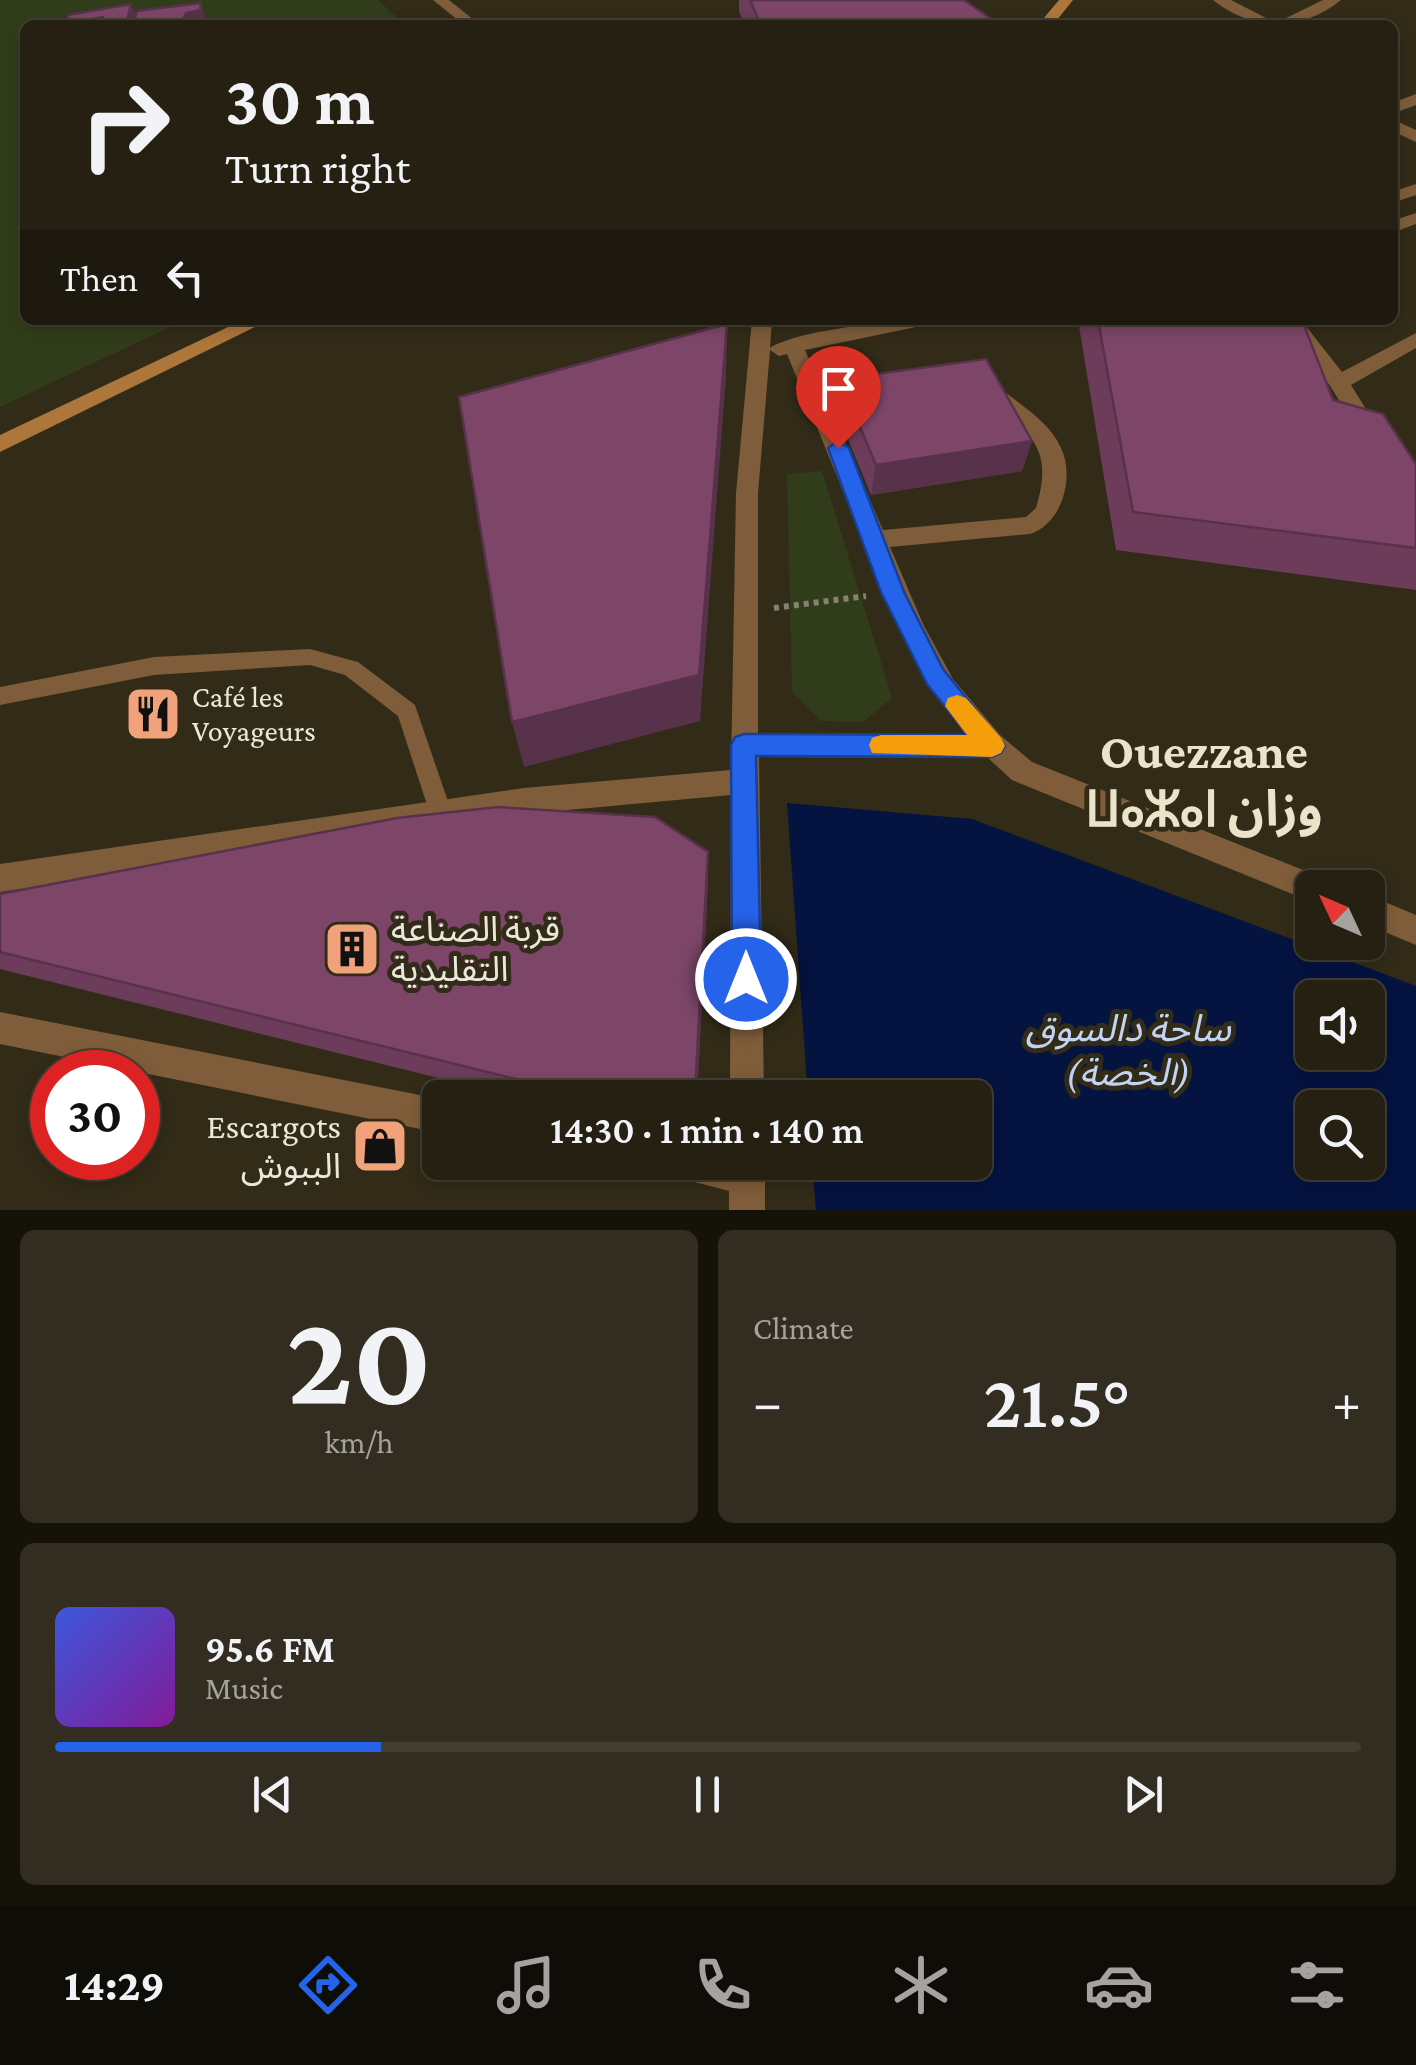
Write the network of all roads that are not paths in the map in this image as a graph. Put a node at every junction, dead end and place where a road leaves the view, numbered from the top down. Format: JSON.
{"nodes":[{"id":1,"x":440,"y":0,"type":"edge"},
{"id":2,"x":1066,"y":0,"type":"edge"},
{"id":3,"x":1220,"y":0,"type":"edge"},
{"id":4,"x":1334,"y":0,"type":"edge"},
{"id":5,"x":466,"y":20,"type":"edge"},
{"id":6,"x":1049,"y":20,"type":"edge"},
{"id":7,"x":1261,"y":20,"type":"edge"},
{"id":8,"x":1292,"y":20,"type":"edge"},
{"id":9,"x":249,"y":325,"type":"edge"},
{"id":10,"x":762,"y":325,"type":"edge"},
{"id":11,"x":896,"y":325,"type":"edge"},
{"id":12,"x":1295,"y":325,"type":"edge"},
{"id":13,"x":1416,"y":340,"type":"edge"},
{"id":14,"x":794,"y":345,"type":"junction"},
{"id":15,"x":759,"y":353,"type":"junction"},
{"id":16,"x":969,"y":381,"type":"edge"},
{"id":17,"x":1340,"y":383,"type":"junction"},
{"id":18,"x":0,"y":444,"type":"edge"},
{"id":19,"x":1387,"y":462,"type":"edge"},
{"id":20,"x":875,"y":540,"type":"junction"},
{"id":21,"x":0,"y":696,"type":"edge"},
{"id":22,"x":744,"y":745,"type":"junction"},
{"id":23,"x":992,"y":746,"type":"junction"},
{"id":24,"x":744,"y":780,"type":"junction"},
{"id":25,"x":440,"y":813,"type":"junction"},
{"id":26,"x":0,"y":878,"type":"edge"},
{"id":27,"x":1295,"y":881,"type":"edge"},
{"id":28,"x":1385,"y":917,"type":"edge"},
{"id":29,"x":1416,"y":930,"type":"edge"},
{"id":30,"x":0,"y":1028,"type":"edge"},
{"id":31,"x":747,"y":1080,"type":"edge"},
{"id":32,"x":422,"y":1112,"type":"edge"}],
"edges":[{"from":1,"to":5,"type":"street"},
{"from":2,"to":6,"type":"main road"},
{"from":3,"to":7,"type":"street"},
{"from":4,"to":8,"type":"street"},
{"from":9,"to":18,"type":"main road"},
{"from":10,"to":15,"type":"street"},
{"from":11,"to":14,"type":"street"},
{"from":12,"to":17,"type":"street"},
{"from":13,"to":17,"type":"street"},
{"from":14,"to":15,"type":"street"},
{"from":14,"to":20,"type":"street"},
{"from":15,"to":22,"type":"street"},
{"from":16,"to":20,"type":"street"},
{"from":17,"to":19,"type":"street"},
{"from":20,"to":23,"type":"street"},
{"from":21,"to":25,"type":"lane"},
{"from":22,"to":23,"type":"street"},
{"from":22,"to":24,"type":"street"},
{"from":23,"to":27,"type":"street"},
{"from":24,"to":25,"type":"street"},
{"from":24,"to":31,"type":"street"},
{"from":25,"to":26,"type":"street"},
{"from":28,"to":29,"type":"street"},
{"from":30,"to":32,"type":"street"}]}
